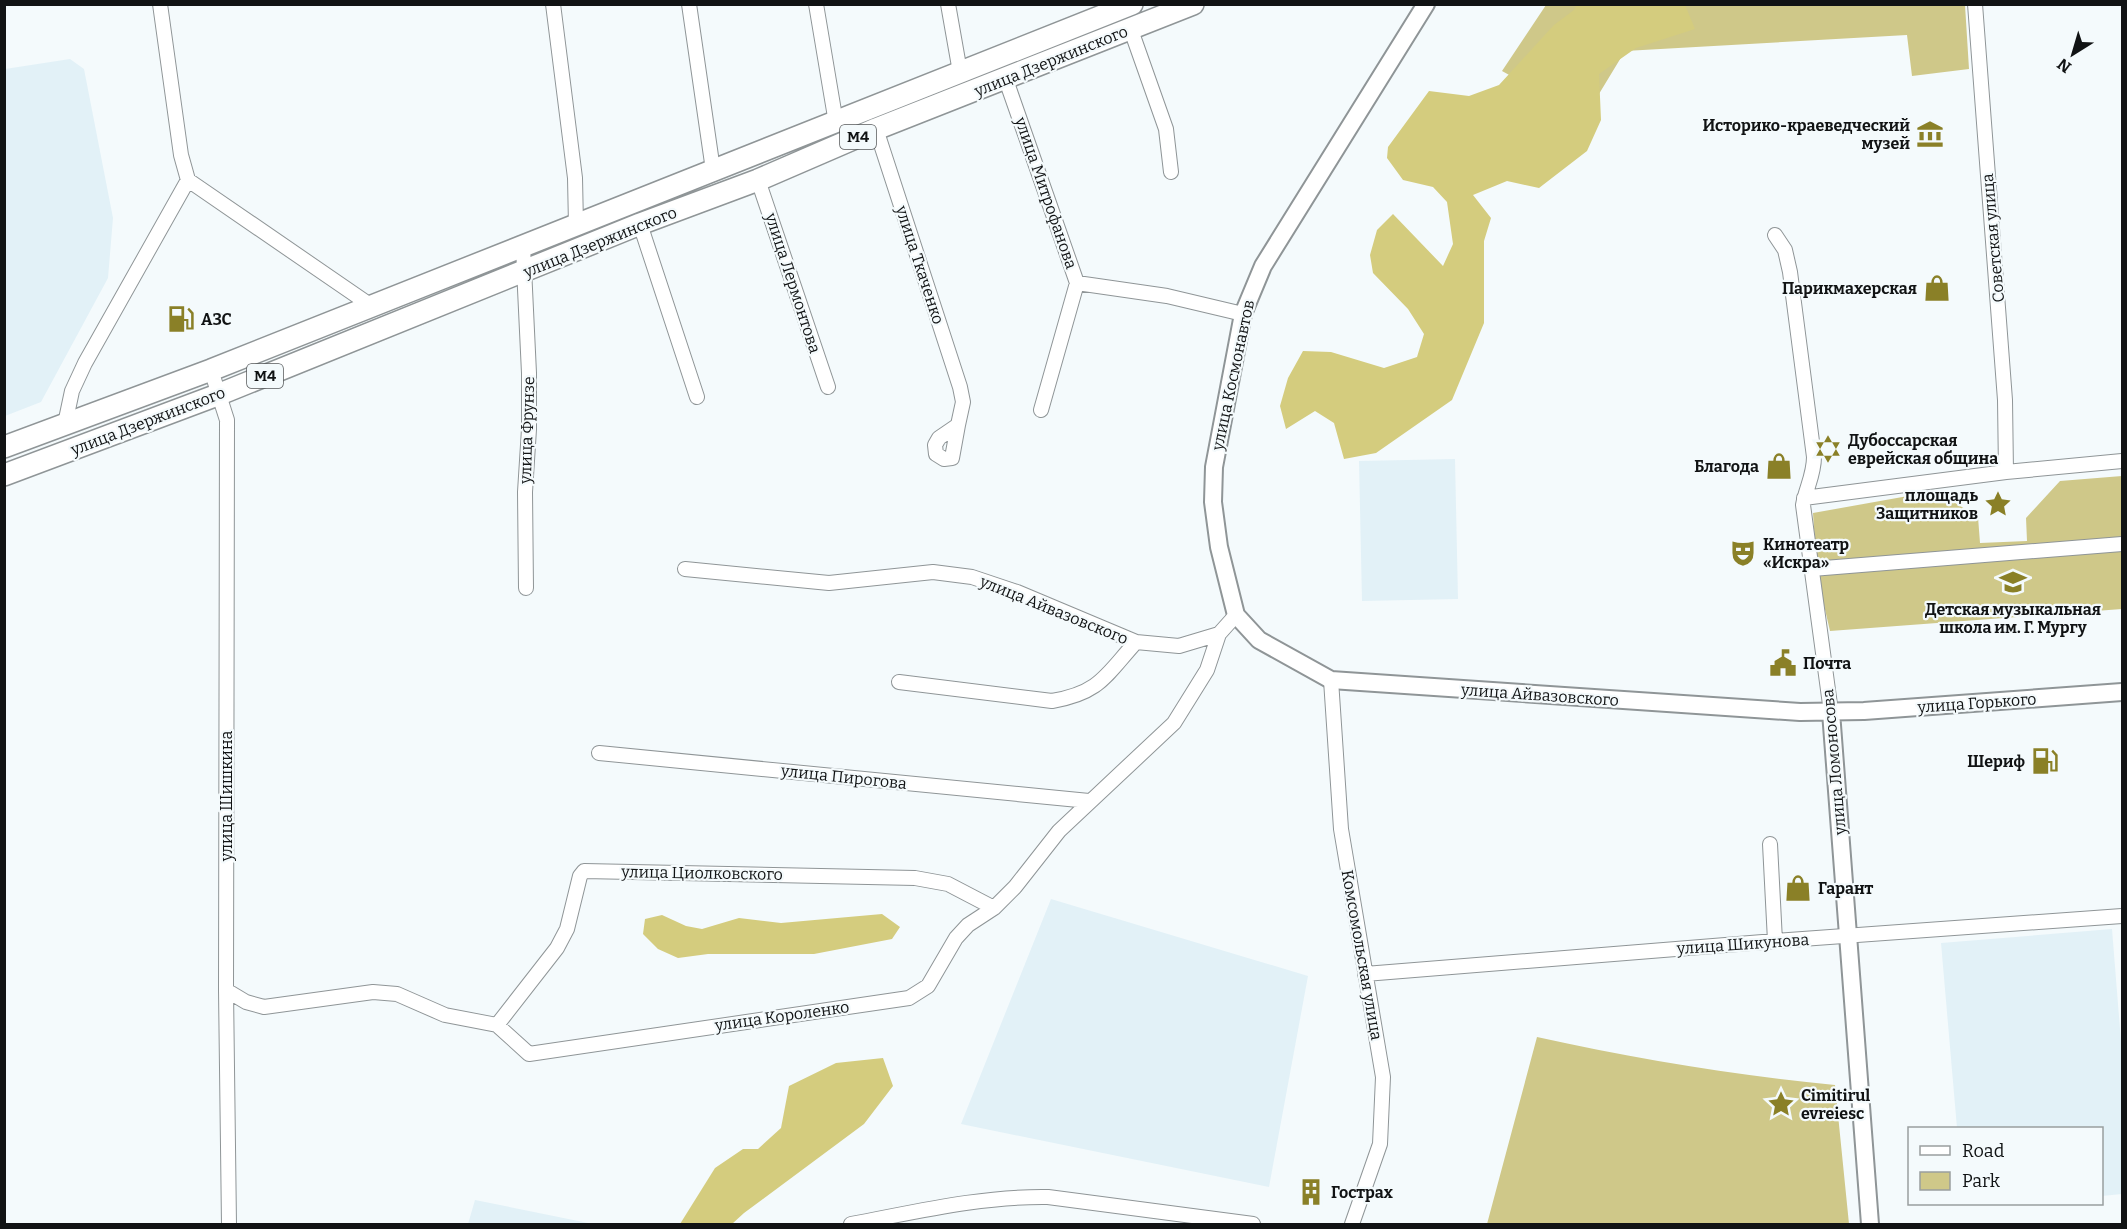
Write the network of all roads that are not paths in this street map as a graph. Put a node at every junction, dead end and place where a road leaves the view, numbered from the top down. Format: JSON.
{"nodes":[{"id":1,"x":160,"y":4,"type":"edge"},
{"id":2,"x":553,"y":4,"type":"edge"},
{"id":3,"x":689,"y":4,"type":"edge"},
{"id":4,"x":816,"y":4,"type":"edge"},
{"id":5,"x":948,"y":4,"type":"edge"},
{"id":6,"x":1193,"y":4,"type":"edge"},
{"id":7,"x":1426,"y":4,"type":"edge"},
{"id":8,"x":1975,"y":4,"type":"edge"},
{"id":9,"x":1123,"y":6,"type":"edge"},
{"id":10,"x":1131,"y":30,"type":"junction"},
{"id":11,"x":960,"y":72,"type":"junction"},
{"id":12,"x":1006,"y":80,"type":"junction"},
{"id":13,"x":836,"y":123,"type":"junction"},
{"id":14,"x":876,"y":129,"type":"junction"},
{"id":15,"x":713,"y":170,"type":"junction"},
{"id":16,"x":1172,"y":172,"type":"dead end"},
{"id":17,"x":189,"y":180,"type":"junction"},
{"id":18,"x":758,"y":180,"type":"junction"},
{"id":19,"x":640,"y":224,"type":"junction"},
{"id":20,"x":576,"y":225,"type":"junction"},
{"id":21,"x":1775,"y":235,"type":"dead end"},
{"id":22,"x":523,"y":247,"type":"junction"},
{"id":23,"x":524,"y":273,"type":"junction"},
{"id":24,"x":1077,"y":283,"type":"junction"},
{"id":25,"x":370,"y":305,"type":"junction"},
{"id":26,"x":1243,"y":314,"type":"junction"},
{"id":27,"x":211,"y":370,"type":"junction"},
{"id":28,"x":828,"y":387,"type":"dead end"},
{"id":29,"x":220,"y":394,"type":"junction"},
{"id":30,"x":697,"y":397,"type":"dead end"},
{"id":31,"x":1041,"y":410,"type":"dead end"},
{"id":32,"x":65,"y":424,"type":"junction"},
{"id":33,"x":958,"y":426,"type":"dead end"},
{"id":34,"x":4,"y":447,"type":"edge"},
{"id":35,"x":2122,"y":461,"type":"edge"},
{"id":36,"x":2006,"y":472,"type":"junction"},
{"id":37,"x":4,"y":475,"type":"edge"},
{"id":38,"x":1804,"y":498,"type":"junction"},
{"id":39,"x":2122,"y":544,"type":"edge"},
{"id":40,"x":685,"y":569,"type":"dead end"},
{"id":41,"x":1812,"y":569,"type":"junction"},
{"id":42,"x":526,"y":588,"type":"dead end"},
{"id":43,"x":1236,"y":615,"type":"junction"},
{"id":44,"x":1219,"y":634,"type":"junction"},
{"id":45,"x":1259,"y":640,"type":"joint"},
{"id":46,"x":1136,"y":642,"type":"junction"},
{"id":47,"x":1331,"y":680,"type":"junction"},
{"id":48,"x":899,"y":682,"type":"dead end"},
{"id":49,"x":2122,"y":692,"type":"edge"},
{"id":50,"x":1831,"y":712,"type":"junction"},
{"id":51,"x":599,"y":753,"type":"dead end"},
{"id":52,"x":1089,"y":801,"type":"junction"},
{"id":53,"x":1770,"y":844,"type":"dead end"},
{"id":54,"x":994,"y":908,"type":"junction"},
{"id":55,"x":2122,"y":916,"type":"edge"},
{"id":56,"x":1848,"y":937,"type":"junction"},
{"id":57,"x":1774,"y":941,"type":"junction"},
{"id":58,"x":1365,"y":974,"type":"junction"},
{"id":59,"x":226,"y":990,"type":"junction"},
{"id":60,"x":497,"y":1025,"type":"junction"},
{"id":61,"x":229,"y":1224,"type":"edge"},
{"id":62,"x":851,"y":1224,"type":"edge"},
{"id":63,"x":1252,"y":1224,"type":"edge"},
{"id":64,"x":1352,"y":1224,"type":"edge"},
{"id":65,"x":1870,"y":1224,"type":"edge"}],
"edges":[{"from":1,"to":17,"type":"street"},
{"from":2,"to":20,"type":"street"},
{"from":3,"to":15,"type":"street"},
{"from":4,"to":13,"type":"street"},
{"from":5,"to":11,"type":"street"},
{"from":6,"to":10,"type":"highway","name":"улица Дзержинского","number":"M4"},
{"from":7,"to":26,"type":"street","name":"улица Космонавтов"},
{"from":8,"to":36,"type":"street","name":"Советская улица"},
{"from":9,"to":11,"type":"highway","name":"улица Дзержинского","number":"M4"},
{"from":10,"to":12,"type":"highway","name":"улица Дзержинского","number":"M4"},
{"from":10,"to":16,"type":"street"},
{"from":11,"to":13,"type":"highway","name":"улица Дзержинского","number":"M4"},
{"from":12,"to":14,"type":"highway","name":"улица Дзержинского","number":"M4"},
{"from":12,"to":24,"type":"street","name":"улица Митрофанова"},
{"from":13,"to":15,"type":"highway","name":"улица Дзержинского","number":"M4"},
{"from":14,"to":18,"type":"highway","name":"улица Дзержинского","number":"M4"},
{"from":14,"to":33,"type":"street","name":"улица Ткаченко"},
{"from":15,"to":20,"type":"highway","name":"улица Дзержинского","number":"M4"},
{"from":17,"to":25,"type":"street"},
{"from":17,"to":32,"type":"street"},
{"from":18,"to":19,"type":"highway","name":"улица Дзержинского","number":"M4"},
{"from":18,"to":28,"type":"street","name":"улица Лермонтова"},
{"from":19,"to":23,"type":"highway","name":"улица Дзержинского","number":"M4"},
{"from":19,"to":30,"type":"street"},
{"from":20,"to":22,"type":"highway","name":"улица Дзержинского","number":"M4"},
{"from":21,"to":38,"type":"street","name":"улица Ломоносова"},
{"from":22,"to":23,"type":"street","name":"улица Фрунзе"},
{"from":22,"to":25,"type":"highway","name":"улица Дзержинского","number":"M4"},
{"from":23,"to":29,"type":"highway","name":"улица Дзержинского","number":"M4"},
{"from":23,"to":42,"type":"street","name":"улица Фрунзе"},
{"from":24,"to":26,"type":"street","name":"улица Митрофанова"},
{"from":24,"to":31,"type":"street"},
{"from":25,"to":27,"type":"highway","name":"улица Дзержинского","number":"M4"},
{"from":26,"to":43,"type":"street","name":"улица Космонавтов"},
{"from":27,"to":29,"type":"street","name":"улица Шишкина"},
{"from":27,"to":32,"type":"highway","name":"улица Дзержинского","number":"M4"},
{"from":29,"to":37,"type":"highway","name":"улица Дзержинского","number":"M4"},
{"from":29,"to":59,"type":"street","name":"улица Шишкина"},
{"from":32,"to":34,"type":"highway","name":"улица Дзержинского","number":"M4"},
{"from":35,"to":36,"type":"street"},
{"from":36,"to":38,"type":"street"},
{"from":38,"to":41,"type":"street","name":"улица Ломоносова"},
{"from":39,"to":41,"type":"street"},
{"from":40,"to":46,"type":"street","name":"улица Айвазовского"},
{"from":41,"to":50,"type":"street","name":"улица Ломоносова"},
{"from":43,"to":44,"type":"street"},
{"from":43,"to":45,"type":"street","name":"улица Космонавтов"},
{"from":44,"to":46,"type":"street","name":"улица Айвазовского"},
{"from":44,"to":52,"type":"street"},
{"from":45,"to":47,"type":"street","name":"улица Айвазовского"},
{"from":46,"to":48,"type":"street","name":"улица Айвазовского"},
{"from":47,"to":50,"type":"street","name":"улица Айвазовского"},
{"from":47,"to":58,"type":"street","name":"Комсомольская улица"},
{"from":49,"to":50,"type":"street","name":"улица Горького"},
{"from":50,"to":56,"type":"street","name":"улица Ломоносова"},
{"from":51,"to":52,"type":"street","name":"улица Пирогова"},
{"from":52,"to":54,"type":"street"},
{"from":53,"to":57,"type":"street"},
{"from":54,"to":60,"type":"street","name":"улица Короленко"},
{"from":54,"to":60,"type":"street","name":"улица Циолковского"},
{"from":55,"to":56,"type":"street","name":"улица Шикунова"},
{"from":56,"to":57,"type":"street","name":"улица Шикунова"},
{"from":56,"to":65,"type":"street","name":"улица Ломоносова"},
{"from":57,"to":58,"type":"street","name":"улица Шикунова"},
{"from":58,"to":64,"type":"street","name":"Комсомольская улица"},
{"from":59,"to":60,"type":"street"},
{"from":59,"to":61,"type":"street","name":"улица Шишкина"},
{"from":62,"to":63,"type":"street"}]}
